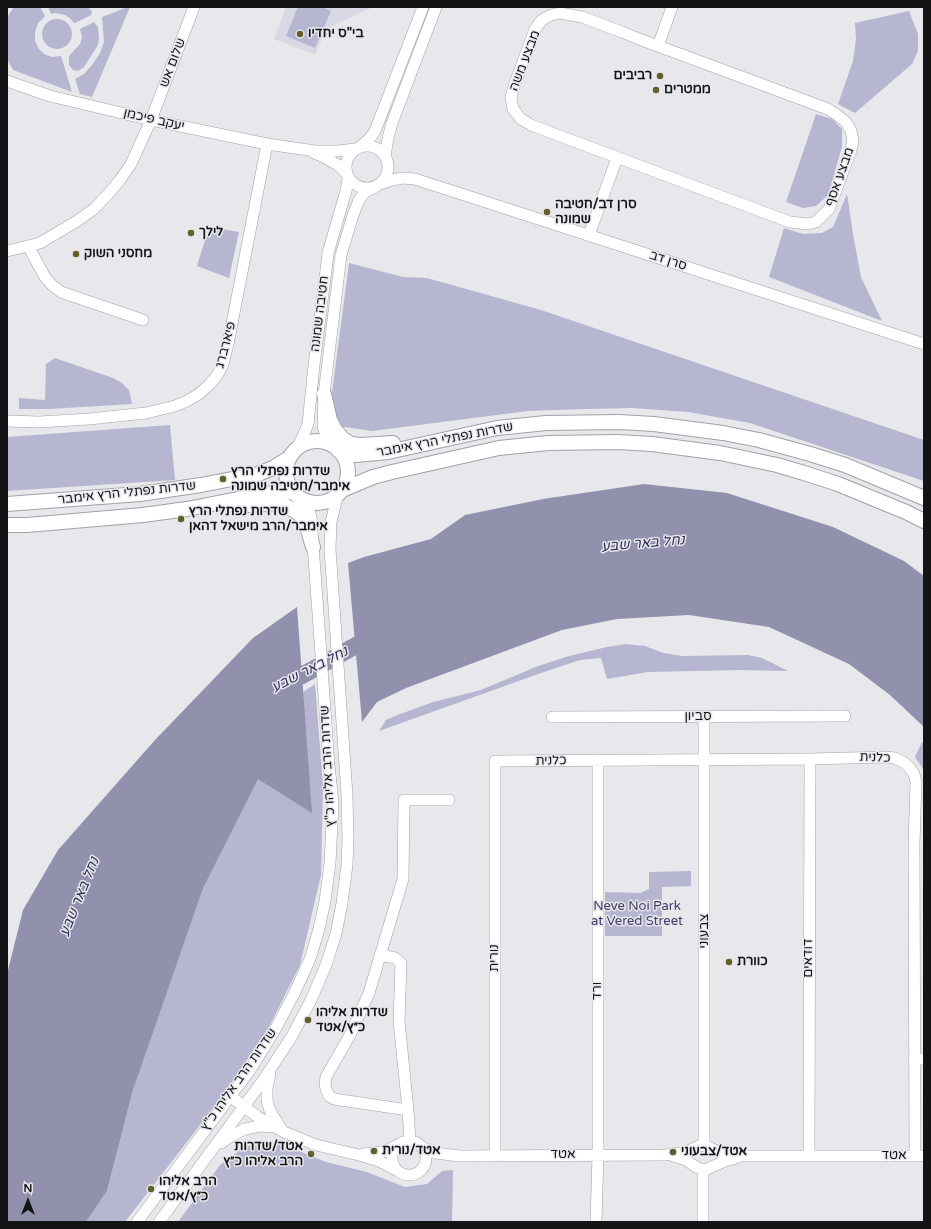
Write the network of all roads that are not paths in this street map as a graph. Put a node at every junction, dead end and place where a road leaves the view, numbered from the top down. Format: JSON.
{"nodes":[{"id":1,"x":194,"y":7,"type":"edge"},
{"id":2,"x":423,"y":7,"type":"edge"},
{"id":3,"x":436,"y":7,"type":"edge"},
{"id":4,"x":672,"y":7,"type":"edge"},
{"id":5,"x":658,"y":46,"type":"junction"},
{"id":6,"x":7,"y":82,"type":"edge"},
{"id":7,"x":151,"y":120,"type":"junction"},
{"id":8,"x":267,"y":144,"type":"junction"},
{"id":9,"x":358,"y":147,"type":"junction"},
{"id":10,"x":304,"y":150,"type":"junction"},
{"id":11,"x":617,"y":158,"type":"junction"},
{"id":12,"x":386,"y":159,"type":"junction"},
{"id":13,"x":347,"y":176,"type":"junction"},
{"id":14,"x":415,"y":179,"type":"junction"},
{"id":15,"x":378,"y":185,"type":"junction"},
{"id":16,"x":589,"y":236,"type":"junction"},
{"id":17,"x":28,"y":246,"type":"junction"},
{"id":18,"x":7,"y":251,"type":"edge"},
{"id":19,"x":142,"y":320,"type":"dead end"},
{"id":20,"x":923,"y":344,"type":"edge"},
{"id":21,"x":324,"y":394,"type":"junction"},
{"id":22,"x":7,"y":421,"type":"edge"},
{"id":23,"x":451,"y":438,"type":"junction"},
{"id":24,"x":334,"y":447,"type":"junction"},
{"id":25,"x":292,"y":454,"type":"junction"},
{"id":26,"x":340,"y":493,"type":"junction"},
{"id":27,"x":296,"y":495,"type":"junction"},
{"id":28,"x":924,"y":498,"type":"edge"},
{"id":29,"x":7,"y":504,"type":"edge"},
{"id":30,"x":187,"y":509,"type":"junction"},
{"id":31,"x":924,"y":520,"type":"edge"},
{"id":32,"x":7,"y":525,"type":"edge"},
{"id":33,"x":313,"y":552,"type":"junction"},
{"id":34,"x":845,"y":716,"type":"dead end"},
{"id":35,"x":552,"y":717,"type":"dead end"},
{"id":36,"x":704,"y":717,"type":"junction"},
{"id":37,"x":810,"y":759,"type":"junction"},
{"id":38,"x":598,"y":760,"type":"junction"},
{"id":39,"x":705,"y":760,"type":"junction"},
{"id":40,"x":495,"y":761,"type":"joint"},
{"id":41,"x":449,"y":800,"type":"dead end"},
{"id":42,"x":380,"y":955,"type":"junction"},
{"id":43,"x":919,"y":1059,"type":"edge"},
{"id":44,"x":271,"y":1069,"type":"junction"},
{"id":45,"x":230,"y":1096,"type":"junction"},
{"id":46,"x":244,"y":1106,"type":"junction"},
{"id":47,"x":408,"y":1110,"type":"junction"},
{"id":48,"x":280,"y":1130,"type":"junction"},
{"id":49,"x":410,"y":1141,"type":"junction"},
{"id":50,"x":396,"y":1146,"type":"junction"},
{"id":51,"x":704,"y":1147,"type":"junction"},
{"id":52,"x":213,"y":1148,"type":"junction"},
{"id":53,"x":424,"y":1148,"type":"junction"},
{"id":54,"x":359,"y":1154,"type":"junction"},
{"id":55,"x":598,"y":1155,"type":"junction"},
{"id":56,"x":666,"y":1155,"type":"junction"},
{"id":57,"x":459,"y":1156,"type":"junction"},
{"id":58,"x":495,"y":1156,"type":"junction"},
{"id":59,"x":745,"y":1156,"type":"junction"},
{"id":60,"x":809,"y":1156,"type":"junction"},
{"id":61,"x":919,"y":1156,"type":"edge"},
{"id":62,"x":702,"y":1167,"type":"junction"},
{"id":63,"x":423,"y":1169,"type":"junction"},
{"id":64,"x":396,"y":1170,"type":"junction"},
{"id":65,"x":137,"y":1222,"type":"edge"},
{"id":66,"x":158,"y":1222,"type":"edge"},
{"id":67,"x":596,"y":1222,"type":"edge"},
{"id":68,"x":703,"y":1222,"type":"edge"}],
"edges":[{"from":1,"to":7,"type":"street","name":"שלום אש"},
{"from":2,"to":9,"type":"street"},
{"from":3,"to":12,"type":"street"},
{"from":4,"to":5,"type":"street"},
{"from":5,"to":11,"type":"street","name":"מבצע משה"},
{"from":5,"to":11,"type":"street","name":"מבצע אסף"},
{"from":6,"to":7,"type":"street","name":"יעקב פיכמן"},
{"from":7,"to":8,"type":"street","name":"יעקב פיכמן"},
{"from":7,"to":17,"type":"street","name":"שלום אש"},
{"from":8,"to":10,"type":"street","name":"יעקב פיכמן"},
{"from":8,"to":22,"type":"street","name":"פיארברג"},
{"from":9,"to":10,"type":"street","name":"יעקב פיכמן"},
{"from":9,"to":12,"type":"street"},
{"from":9,"to":13,"type":"street"},
{"from":10,"to":13,"type":"street","name":"יעקב פיכמן"},
{"from":11,"to":16,"type":"street"},
{"from":12,"to":14,"type":"street","name":"סרן דב"},
{"from":12,"to":15,"type":"street"},
{"from":13,"to":15,"type":"street"},
{"from":13,"to":25,"type":"street","name":"חטיבה שמונה"},
{"from":14,"to":15,"type":"street","name":"סרן דב"},
{"from":14,"to":16,"type":"street","name":"סרן דב"},
{"from":15,"to":21,"type":"street","name":"חטיבה שמונה"},
{"from":16,"to":20,"type":"street","name":"סרן דב"},
{"from":17,"to":18,"type":"street","name":"שלום אש"},
{"from":17,"to":19,"type":"street"},
{"from":21,"to":23,"type":"main road"},
{"from":21,"to":24,"type":"street","name":"חטיבה שמונה"},
{"from":23,"to":24,"type":"main road","name":"שדרות נפתלי הרץ אימבר"},
{"from":23,"to":28,"type":"main road","name":"שדרות נפתלי הרץ אימבר"},
{"from":24,"to":25,"type":"main road"},
{"from":24,"to":26,"type":"main road"},
{"from":25,"to":27,"type":"main road"},
{"from":25,"to":29,"type":"main road","name":"שדרות נפתלי הרץ אימבר"},
{"from":26,"to":27,"type":"main road"},
{"from":26,"to":31,"type":"main road","name":"שדרות נפתלי הרץ אימבר"},
{"from":26,"to":44,"type":"street","name":"שדרות הרב אליהו כ\"ץ"},
{"from":27,"to":30,"type":"main road","name":"שדרות נפתלי הרץ אימבר"},
{"from":27,"to":33,"type":"street","name":"שדרות הרב אליהו כ\"ץ"},
{"from":30,"to":32,"type":"main road","name":"שדרות נפתלי הרץ אימבר"},
{"from":30,"to":33,"type":"main road"},
{"from":33,"to":45,"type":"street","name":"שדרות הרב אליהו כ\"ץ"},
{"from":34,"to":36,"type":"street","name":"סביון"},
{"from":35,"to":36,"type":"street","name":"סביון"},
{"from":36,"to":39,"type":"street","name":"צבעוני"},
{"from":37,"to":39,"type":"street","name":"כלנית"},
{"from":37,"to":43,"type":"street","name":"כלנית"},
{"from":37,"to":60,"type":"street","name":"דודאים"},
{"from":38,"to":39,"type":"street","name":"כלנית"},
{"from":38,"to":40,"type":"street","name":"כלנית"},
{"from":38,"to":55,"type":"street","name":"ורד"},
{"from":39,"to":51,"type":"street","name":"צבעוני"},
{"from":40,"to":58,"type":"street","name":"נורית"},
{"from":41,"to":42,"type":"street"},
{"from":42,"to":47,"type":"street"},
{"from":42,"to":47,"type":"street"},
{"from":43,"to":61,"type":"street","name":"כלנית"},
{"from":44,"to":46,"type":"street","name":"שדרות הרב אליהו כ\"ץ"},
{"from":44,"to":48,"type":"street"},
{"from":45,"to":46,"type":"street"},
{"from":45,"to":65,"type":"street","name":"שדרות הרב אליהו כ\"ץ"},
{"from":46,"to":48,"type":"street"},
{"from":46,"to":52,"type":"street","name":"שדרות הרב אליהו כ\"ץ"},
{"from":47,"to":49,"type":"street"},
{"from":48,"to":52,"type":"street"},
{"from":48,"to":54,"type":"street"},
{"from":49,"to":50,"type":"street"},
{"from":49,"to":53,"type":"street"},
{"from":50,"to":54,"type":"street"},
{"from":50,"to":64,"type":"street"},
{"from":51,"to":56,"type":"street","name":"אטד"},
{"from":51,"to":59,"type":"street","name":"אטד"},
{"from":51,"to":62,"type":"street"},
{"from":51,"to":62,"type":"street"},
{"from":52,"to":66,"type":"street","name":"שדרות הרב אליהו כ\"ץ"},
{"from":53,"to":57,"type":"street","name":"אטד"},
{"from":53,"to":63,"type":"street"},
{"from":54,"to":64,"type":"street"},
{"from":55,"to":56,"type":"street","name":"אטד"},
{"from":55,"to":58,"type":"street","name":"אטד"},
{"from":55,"to":67,"type":"street","name":"ורד"},
{"from":56,"to":62,"type":"street","name":"אטד"},
{"from":57,"to":58,"type":"street","name":"אטד"},
{"from":57,"to":63,"type":"street","name":"אטד"},
{"from":59,"to":60,"type":"street","name":"אטד"},
{"from":59,"to":62,"type":"street","name":"אטד"},
{"from":60,"to":61,"type":"street","name":"אטד"},
{"from":62,"to":68,"type":"street"},
{"from":63,"to":64,"type":"street"}]}
